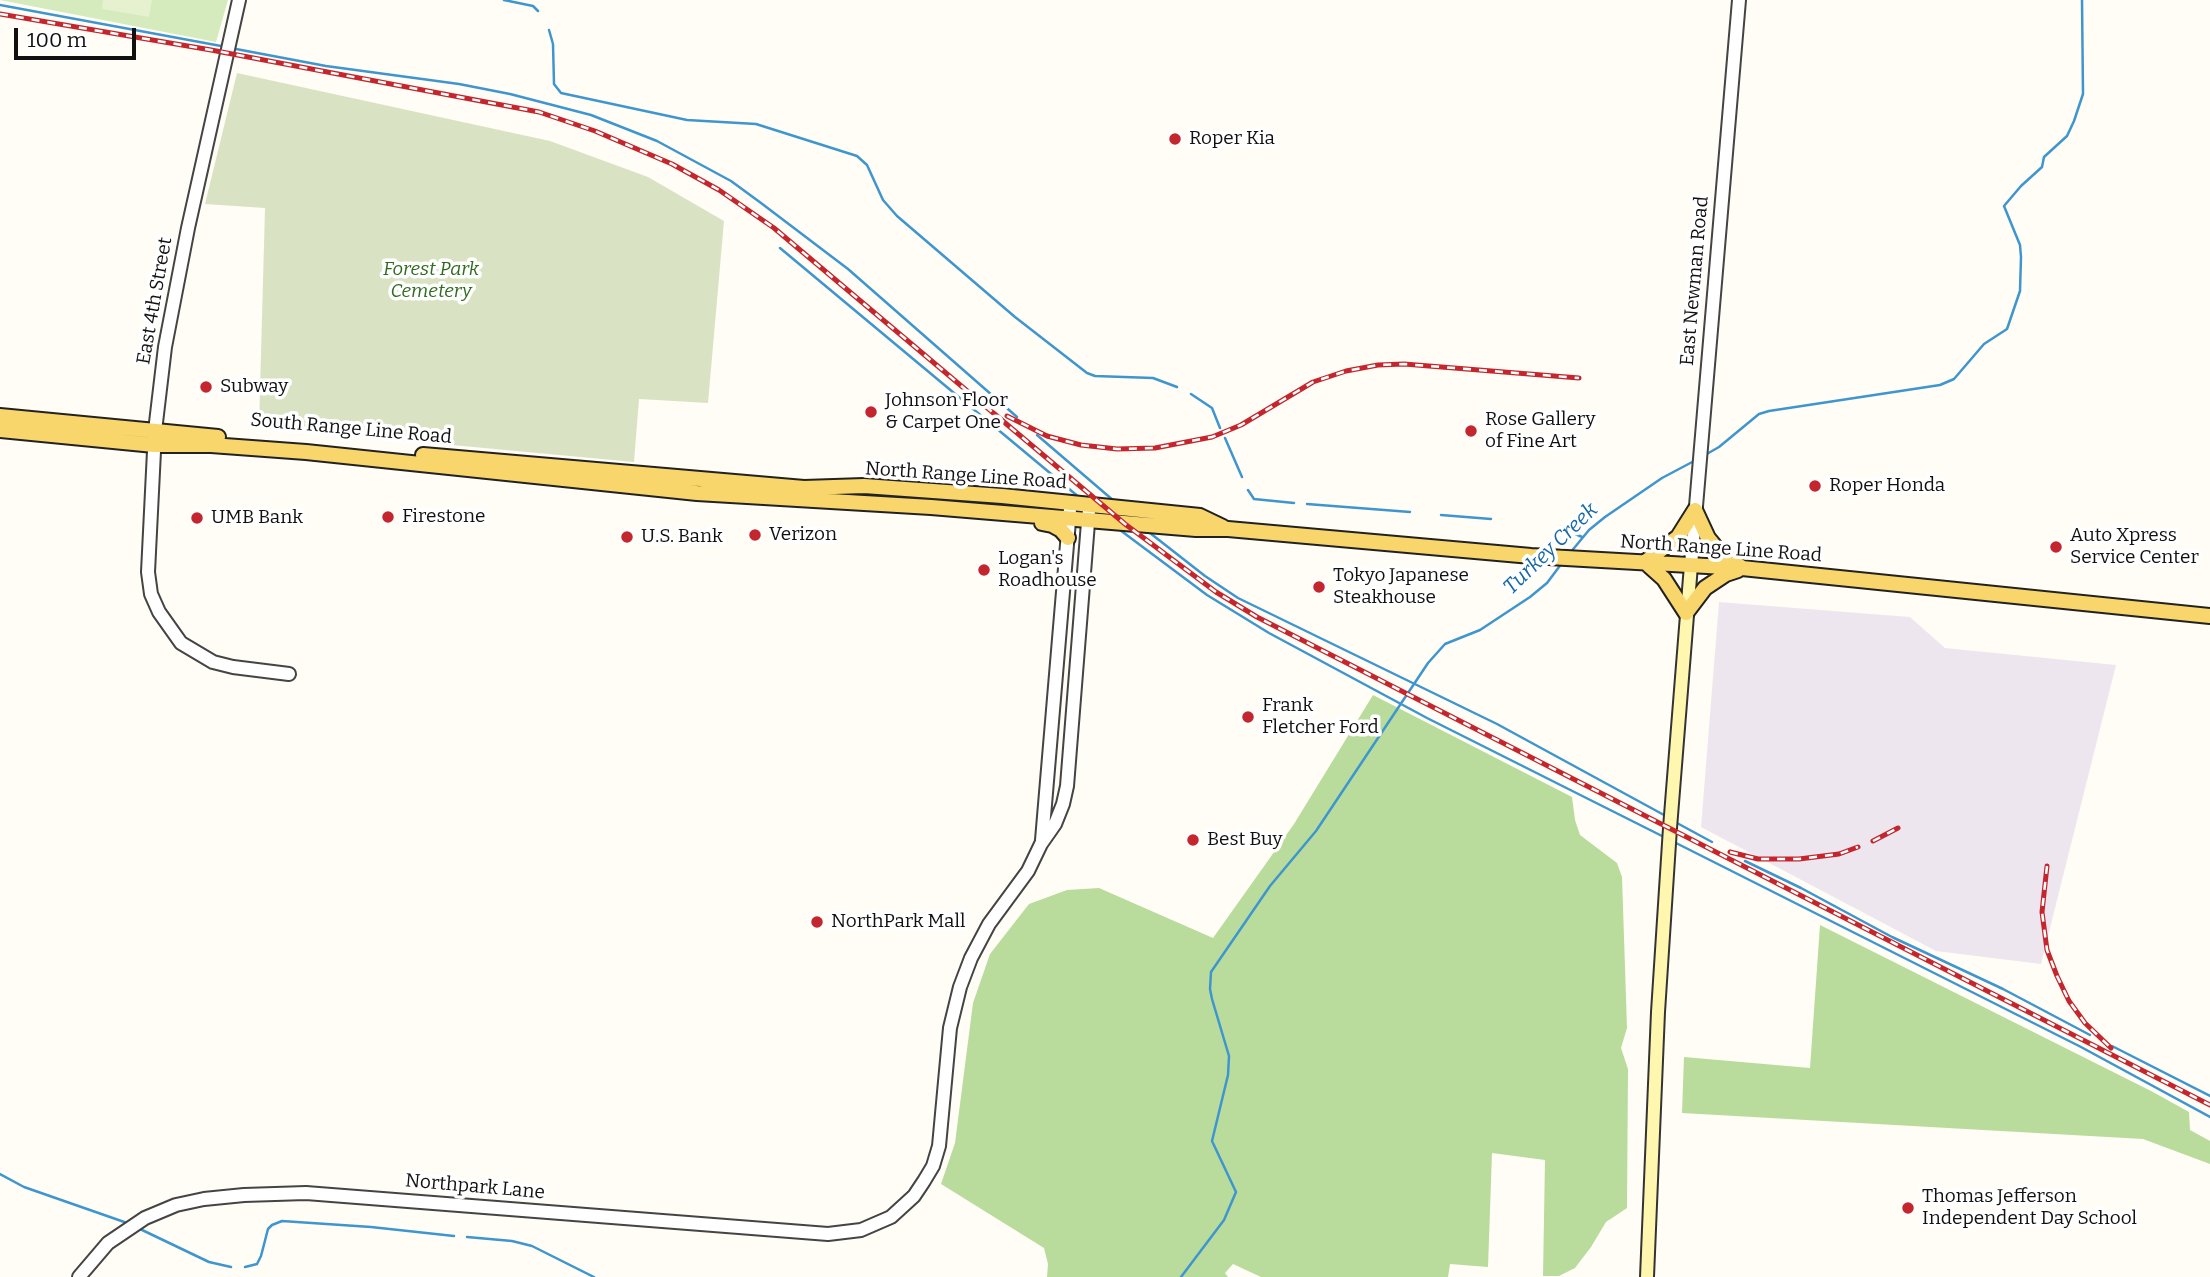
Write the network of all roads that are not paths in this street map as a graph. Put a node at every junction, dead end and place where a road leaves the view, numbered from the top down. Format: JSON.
{"nodes":[{"id":1,"x":239,"y":0,"type":"edge"},
{"id":2,"x":1739,"y":0,"type":"edge"},
{"id":3,"x":0,"y":416,"type":"edge"},
{"id":4,"x":0,"y":430,"type":"edge"},
{"id":5,"x":155,"y":438,"type":"junction"},
{"id":6,"x":698,"y":486,"type":"junction"},
{"id":7,"x":1071,"y":503,"type":"junction"},
{"id":8,"x":1090,"y":505,"type":"junction"},
{"id":9,"x":931,"y":507,"type":"junction"},
{"id":10,"x":1695,"y":510,"type":"junction"},
{"id":11,"x":1070,"y":520,"type":"junction"},
{"id":12,"x":1088,"y":522,"type":"junction"},
{"id":13,"x":1228,"y":529,"type":"junction"},
{"id":14,"x":1068,"y":538,"type":"junction"},
{"id":15,"x":1645,"y":562,"type":"junction"},
{"id":16,"x":1691,"y":565,"type":"junction"},
{"id":17,"x":1742,"y":568,"type":"junction"},
{"id":18,"x":1686,"y":613,"type":"junction"},
{"id":19,"x":2210,"y":615,"type":"edge"},
{"id":20,"x":289,"y":674,"type":"dead end"},
{"id":21,"x":1041,"y":844,"type":"junction"},
{"id":22,"x":79,"y":1277,"type":"edge"},
{"id":23,"x":1647,"y":1277,"type":"edge"}],
"edges":[{"from":1,"to":5,"type":"street","name":"East 4th Street"},
{"from":2,"to":10,"type":"street","name":"East Newman Road"},
{"from":3,"to":5,"type":"main road","name":"South Range Line Road"},
{"from":4,"to":5,"type":"main road","name":"South Range Line Road"},
{"from":5,"to":6,"type":"main road","name":"South Range Line Road"},
{"from":5,"to":20,"type":"street","name":"East 4th Street"},
{"from":6,"to":7,"type":"main road","name":"North Range Line Road"},
{"from":6,"to":9,"type":"main road","name":"North Range Line Road"},
{"from":7,"to":8,"type":"main road","name":"North Range Line Road"},
{"from":7,"to":11,"type":"street"},
{"from":8,"to":12,"type":"street"},
{"from":8,"to":13,"type":"main road","name":"North Range Line Road"},
{"from":9,"to":11,"type":"main road","name":"North Range Line Road"},
{"from":9,"to":14,"type":"main road"},
{"from":10,"to":15,"type":"main road"},
{"from":10,"to":16,"type":"street","name":"East Newman Road"},
{"from":10,"to":17,"type":"main road"},
{"from":11,"to":12,"type":"main road","name":"North Range Line Road"},
{"from":11,"to":14,"type":"street"},
{"from":12,"to":13,"type":"main road","name":"North Range Line Road"},
{"from":12,"to":21,"type":"street"},
{"from":13,"to":15,"type":"main road","name":"North Range Line Road"},
{"from":14,"to":21,"type":"street"},
{"from":15,"to":16,"type":"main road","name":"North Range Line Road"},
{"from":15,"to":18,"type":"main road"},
{"from":16,"to":17,"type":"main road","name":"North Range Line Road"},
{"from":16,"to":18,"type":"main road"},
{"from":17,"to":18,"type":"main road"},
{"from":17,"to":19,"type":"main road","name":"North Range Line Road"},
{"from":18,"to":23,"type":"main road"},
{"from":21,"to":22,"type":"street","name":"Northpark Lane"}]}
